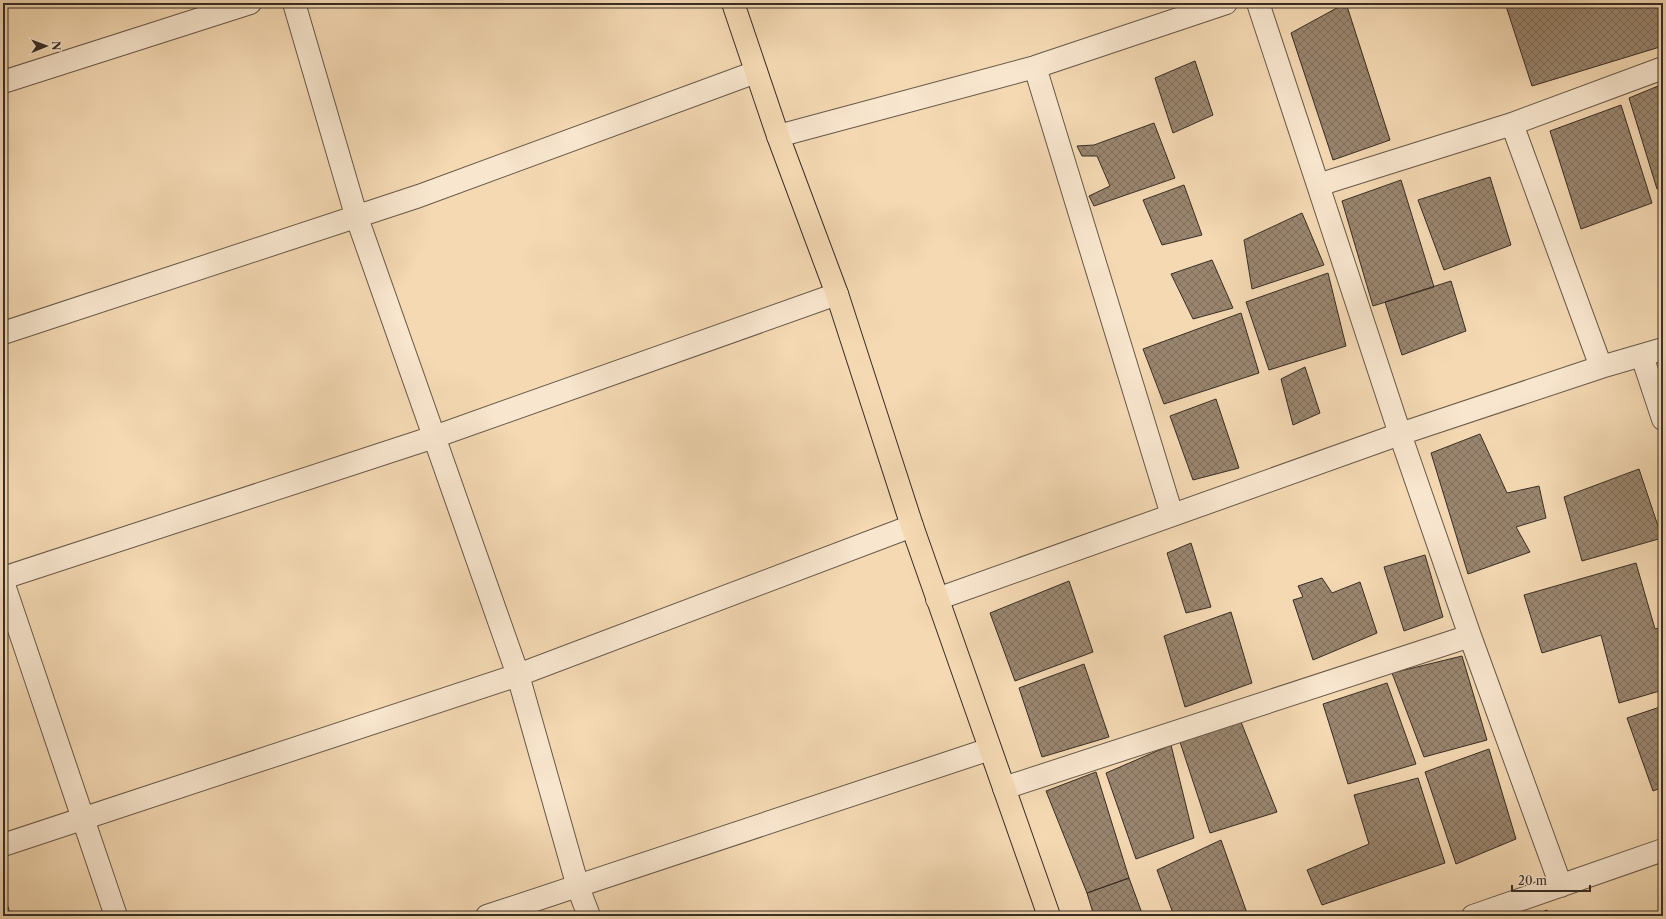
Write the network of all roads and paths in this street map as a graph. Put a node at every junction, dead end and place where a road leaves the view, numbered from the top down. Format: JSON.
{"nodes":[{"id":1,"x":250,"y":3,"type":"edge"},
{"id":2,"x":294,"y":3,"type":"edge"},
{"id":3,"x":733,"y":3,"type":"edge"},
{"id":4,"x":1226,"y":3,"type":"edge"},
{"id":5,"x":1258,"y":3,"type":"edge"},
{"id":6,"x":1035,"y":67,"type":"junction"},
{"id":7,"x":1663,"y":68,"type":"edge"},
{"id":8,"x":756,"y":72,"type":"junction"},
{"id":9,"x":3,"y":82,"type":"edge"},
{"id":10,"x":1512,"y":124,"type":"junction"},
{"id":11,"x":778,"y":136,"type":"junction"},
{"id":12,"x":1318,"y":185,"type":"junction"},
{"id":13,"x":356,"y":215,"type":"junction"},
{"id":14,"x":837,"y":294,"type":"junction"},
{"id":15,"x":3,"y":332,"type":"edge"},
{"id":16,"x":1663,"y":349,"type":"edge"},
{"id":17,"x":1642,"y":356,"type":"junction"},
{"id":18,"x":1601,"y":367,"type":"junction"},
{"id":19,"x":1663,"y":419,"type":"edge"},
{"id":20,"x":1400,"y":434,"type":"junction"},
{"id":21,"x":434,"y":437,"type":"junction"},
{"id":22,"x":1172,"y":515,"type":"junction"},
{"id":23,"x":912,"y":526,"type":"junction"},
{"id":24,"x":3,"y":578,"type":"edge"},
{"id":25,"x":3,"y":582,"type":"edge"},
{"id":26,"x":937,"y":599,"type":"junction"},
{"id":27,"x":1470,"y":636,"type":"junction"},
{"id":28,"x":518,"y":675,"type":"junction"},
{"id":29,"x":990,"y":750,"type":"junction"},
{"id":30,"x":1004,"y":788,"type":"junction"},
{"id":31,"x":83,"y":818,"type":"junction"},
{"id":32,"x":3,"y":845,"type":"edge"},
{"id":33,"x":1663,"y":850,"type":"edge"},
{"id":34,"x":1562,"y":886,"type":"junction"},
{"id":35,"x":578,"y":887,"type":"junction"},
{"id":36,"x":116,"y":916,"type":"edge"},
{"id":37,"x":487,"y":916,"type":"edge"},
{"id":38,"x":589,"y":916,"type":"edge"},
{"id":39,"x":1048,"y":916,"type":"edge"},
{"id":40,"x":1473,"y":916,"type":"edge"}],
"edges":[{"from":1,"to":9,"type":"street"},
{"from":2,"to":13,"type":"street"},
{"from":3,"to":8,"type":"main road"},
{"from":4,"to":6,"type":"street"},
{"from":5,"to":12,"type":"street"},
{"from":6,"to":11,"type":"street"},
{"from":6,"to":22,"type":"street"},
{"from":7,"to":10,"type":"street"},
{"from":8,"to":11,"type":"main road"},
{"from":8,"to":13,"type":"street"},
{"from":10,"to":12,"type":"street"},
{"from":10,"to":18,"type":"street"},
{"from":11,"to":14,"type":"main road"},
{"from":12,"to":20,"type":"street"},
{"from":13,"to":15,"type":"street"},
{"from":13,"to":21,"type":"street"},
{"from":14,"to":21,"type":"street"},
{"from":14,"to":23,"type":"main road"},
{"from":16,"to":17,"type":"street"},
{"from":17,"to":18,"type":"street"},
{"from":17,"to":19,"type":"street"},
{"from":18,"to":20,"type":"street"},
{"from":20,"to":22,"type":"street"},
{"from":20,"to":27,"type":"street"},
{"from":21,"to":24,"type":"street"},
{"from":21,"to":28,"type":"street"},
{"from":22,"to":26,"type":"street"},
{"from":23,"to":26,"type":"main road"},
{"from":23,"to":28,"type":"street"},
{"from":25,"to":31,"type":"street"},
{"from":26,"to":29,"type":"main road"},
{"from":27,"to":30,"type":"street"},
{"from":27,"to":34,"type":"street"},
{"from":28,"to":31,"type":"street"},
{"from":28,"to":35,"type":"street"},
{"from":29,"to":30,"type":"main road"},
{"from":29,"to":35,"type":"street"},
{"from":30,"to":39,"type":"main road"},
{"from":31,"to":32,"type":"street"},
{"from":31,"to":36,"type":"street"},
{"from":33,"to":34,"type":"street"},
{"from":34,"to":40,"type":"street"},
{"from":35,"to":37,"type":"street"},
{"from":35,"to":38,"type":"street"}]}
